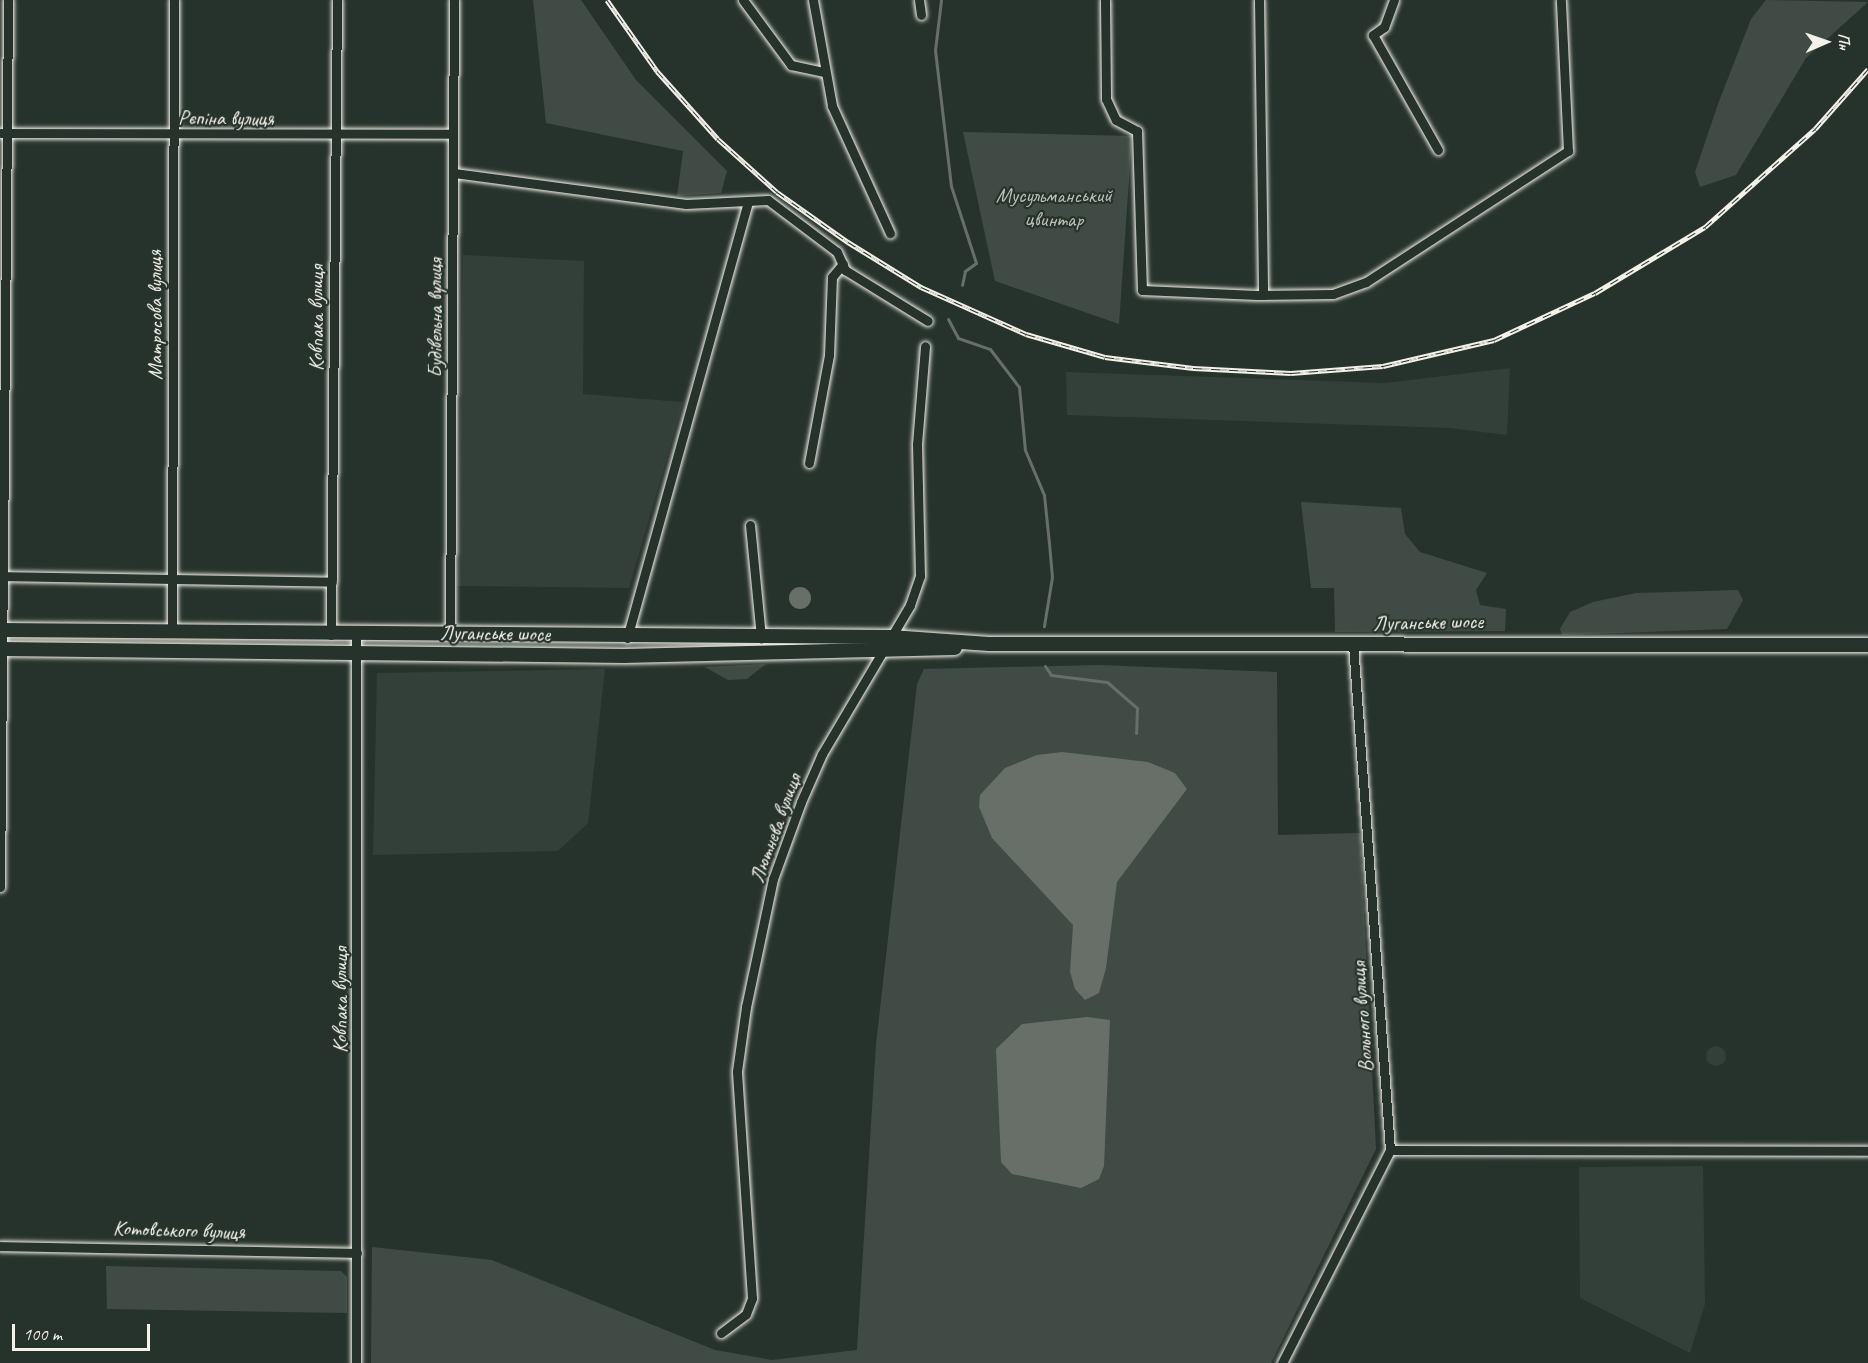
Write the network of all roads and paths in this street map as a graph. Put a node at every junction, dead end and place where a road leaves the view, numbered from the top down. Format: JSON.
{"nodes":[{"id":1,"x":8,"y":0,"type":"edge"},
{"id":2,"x":174,"y":0,"type":"edge"},
{"id":3,"x":337,"y":0,"type":"edge"},
{"id":4,"x":454,"y":0,"type":"edge"},
{"id":5,"x":743,"y":0,"type":"edge"},
{"id":6,"x":813,"y":0,"type":"edge"},
{"id":7,"x":919,"y":0,"type":"edge"},
{"id":8,"x":1105,"y":0,"type":"edge"},
{"id":9,"x":1259,"y":0,"type":"edge"},
{"id":10,"x":1394,"y":0,"type":"edge"},
{"id":11,"x":1562,"y":0,"type":"edge"},
{"id":12,"x":921,"y":15,"type":"dead end"},
{"id":13,"x":824,"y":72,"type":"junction"},
{"id":14,"x":3,"y":133,"type":"edge"},
{"id":15,"x":452,"y":134,"type":"junction"},
{"id":16,"x":173,"y":135,"type":"junction"},
{"id":17,"x":335,"y":137,"type":"junction"},
{"id":18,"x":1438,"y":150,"type":"dead end"},
{"id":19,"x":454,"y":173,"type":"junction"},
{"id":20,"x":747,"y":202,"type":"junction"},
{"id":21,"x":890,"y":233,"type":"dead end"},
{"id":22,"x":3,"y":243,"type":"edge"},
{"id":23,"x":843,"y":264,"type":"junction"},
{"id":24,"x":1263,"y":295,"type":"junction"},
{"id":25,"x":928,"y":321,"type":"dead end"},
{"id":26,"x":925,"y":346,"type":"dead end"},
{"id":27,"x":3,"y":358,"type":"edge"},
{"id":28,"x":809,"y":463,"type":"dead end"},
{"id":29,"x":2,"y":467,"type":"edge"},
{"id":30,"x":750,"y":525,"type":"dead end"},
{"id":31,"x":2,"y":576,"type":"edge"},
{"id":32,"x":172,"y":580,"type":"junction"},
{"id":33,"x":332,"y":582,"type":"junction"},
{"id":34,"x":2,"y":630,"type":"edge"},
{"id":35,"x":172,"y":631,"type":"junction"},
{"id":36,"x":332,"y":636,"type":"junction"},
{"id":37,"x":450,"y":636,"type":"junction"},
{"id":38,"x":356,"y":637,"type":"junction"},
{"id":39,"x":891,"y":637,"type":"junction"},
{"id":40,"x":627,"y":638,"type":"junction"},
{"id":41,"x":761,"y":638,"type":"junction"},
{"id":42,"x":989,"y":644,"type":"junction"},
{"id":43,"x":1353,"y":644,"type":"junction"},
{"id":44,"x":1868,"y":645,"type":"edge"},
{"id":45,"x":2,"y":649,"type":"edge"},
{"id":46,"x":357,"y":652,"type":"junction"},
{"id":47,"x":879,"y":653,"type":"junction"},
{"id":48,"x":0,"y":887,"type":"edge"},
{"id":49,"x":1390,"y":1150,"type":"junction"},
{"id":50,"x":1868,"y":1151,"type":"edge"},
{"id":51,"x":0,"y":1246,"type":"edge"},
{"id":52,"x":357,"y":1253,"type":"junction"},
{"id":53,"x":721,"y":1333,"type":"dead end"},
{"id":54,"x":356,"y":1363,"type":"edge"},
{"id":55,"x":1282,"y":1363,"type":"edge"}],
"edges":[{"from":1,"to":14,"type":"street"},
{"from":2,"to":16,"type":"street","name":"Матросова вулиця"},
{"from":3,"to":17,"type":"street","name":"Ковпака вулиця"},
{"from":4,"to":15,"type":"street","name":"Будівельна вулиця"},
{"from":5,"to":13,"type":"street"},
{"from":6,"to":13,"type":"street"},
{"from":7,"to":12,"type":"street"},
{"from":8,"to":24,"type":"street"},
{"from":9,"to":24,"type":"street"},
{"from":10,"to":18,"type":"street"},
{"from":11,"to":24,"type":"street"},
{"from":13,"to":21,"type":"street"},
{"from":14,"to":16,"type":"street","name":"Рєпіна вулиця"},
{"from":14,"to":22,"type":"street"},
{"from":15,"to":17,"type":"street","name":"Рєпіна вулиця"},
{"from":15,"to":19,"type":"street","name":"Будівельна вулиця"},
{"from":16,"to":17,"type":"street","name":"Рєпіна вулиця"},
{"from":16,"to":32,"type":"street","name":"Матросова вулиця"},
{"from":17,"to":33,"type":"street","name":"Ковпака вулиця"},
{"from":19,"to":20,"type":"street"},
{"from":19,"to":37,"type":"street","name":"Будівельна вулиця"},
{"from":20,"to":23,"type":"street"},
{"from":20,"to":40,"type":"street"},
{"from":22,"to":27,"type":"street"},
{"from":23,"to":25,"type":"street"},
{"from":23,"to":28,"type":"street"},
{"from":26,"to":39,"type":"street","name":"Лютнева вулиця"},
{"from":27,"to":29,"type":"street"},
{"from":29,"to":31,"type":"street"},
{"from":30,"to":41,"type":"street"},
{"from":31,"to":32,"type":"street"},
{"from":31,"to":34,"type":"street"},
{"from":32,"to":33,"type":"street"},
{"from":32,"to":35,"type":"street","name":"Матросова вулиця"},
{"from":33,"to":36,"type":"street","name":"Ковпака вулиця"},
{"from":34,"to":35,"type":"main road","name":"Луганське шосе"},
{"from":34,"to":45,"type":"street"},
{"from":35,"to":36,"type":"main road","name":"Луганське шосе"},
{"from":36,"to":38,"type":"main road","name":"Луганське шосе"},
{"from":37,"to":38,"type":"main road","name":"Луганське шосе"},
{"from":37,"to":40,"type":"main road","name":"Луганське шосе"},
{"from":38,"to":46,"type":"street","name":"Ковпака вулиця"},
{"from":39,"to":41,"type":"main road","name":"Луганське шосе"},
{"from":39,"to":42,"type":"main road","name":"Луганське шосе"},
{"from":39,"to":47,"type":"street","name":"Лютнева вулиця"},
{"from":40,"to":41,"type":"main road","name":"Луганське шосе"},
{"from":42,"to":43,"type":"main road","name":"Луганське шосе"},
{"from":42,"to":47,"type":"main road","name":"Луганське шосе"},
{"from":43,"to":44,"type":"main road","name":"Луганське шосе"},
{"from":43,"to":49,"type":"street","name":"Вольного вулиця"},
{"from":45,"to":46,"type":"main road","name":"Луганське шосе"},
{"from":45,"to":48,"type":"street"},
{"from":46,"to":47,"type":"main road","name":"Луганське шосе"},
{"from":46,"to":52,"type":"street","name":"Ковпака вулиця"},
{"from":47,"to":53,"type":"street","name":"Лютнева вулиця"},
{"from":49,"to":50,"type":"street"},
{"from":49,"to":55,"type":"street"},
{"from":51,"to":52,"type":"street","name":"Котовського вулиця"},
{"from":52,"to":54,"type":"street","name":"Ковпака вулиця"}]}
